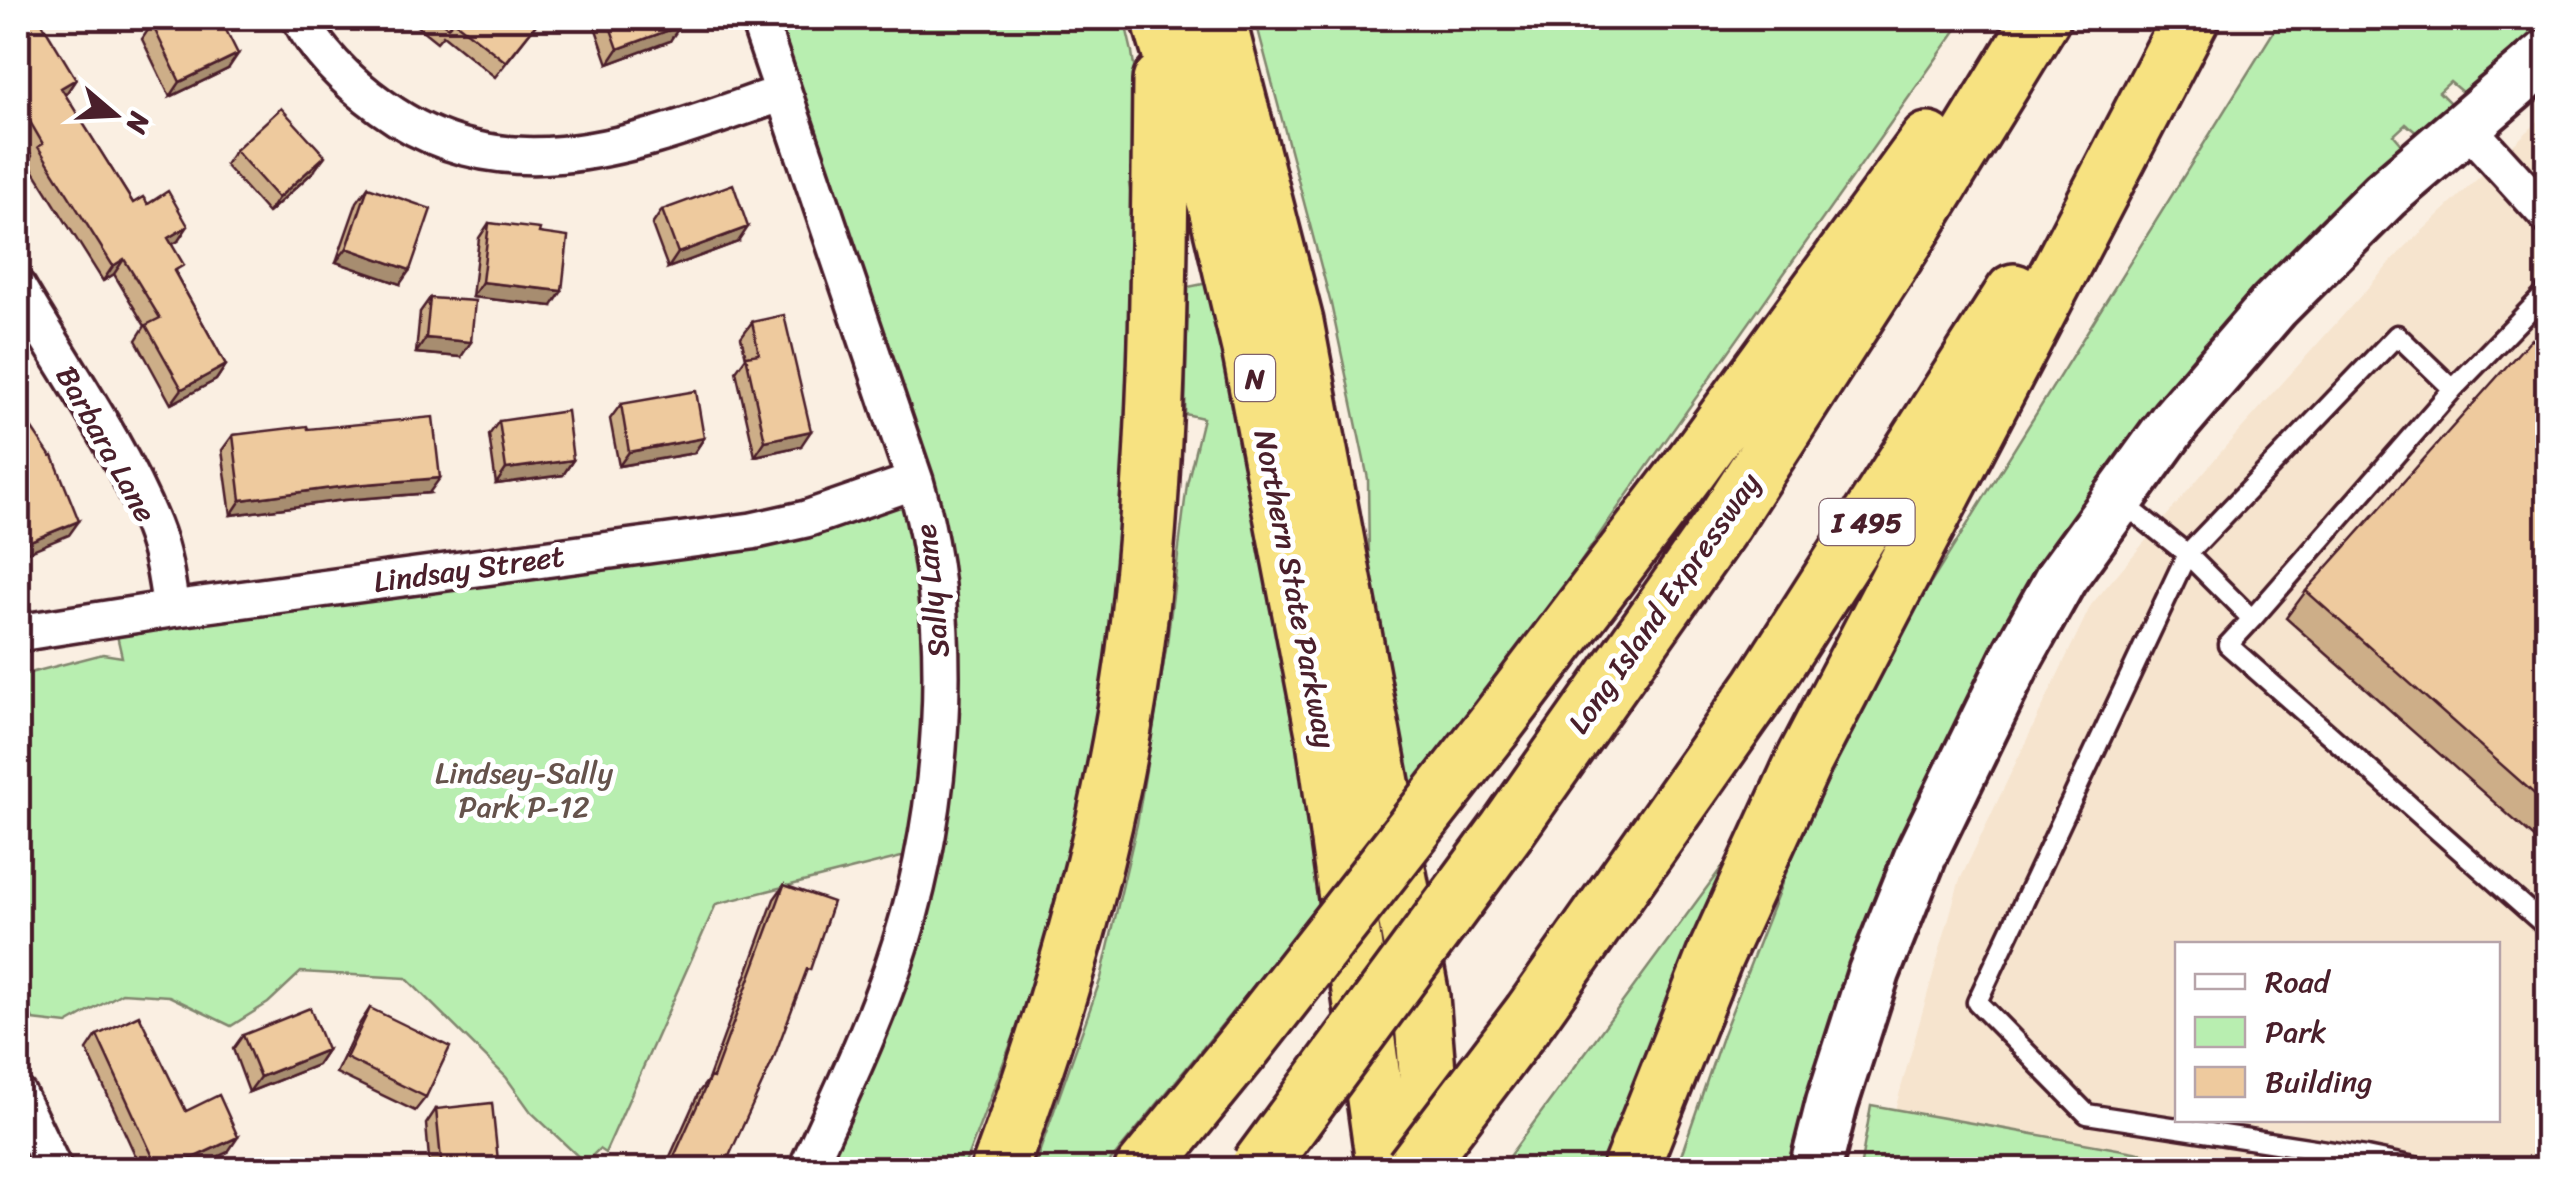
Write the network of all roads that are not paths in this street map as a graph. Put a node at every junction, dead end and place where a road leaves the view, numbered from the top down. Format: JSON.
{"nodes":[{"id":1,"x":300,"y":18,"type":"edge"},
{"id":2,"x":758,"y":18,"type":"edge"},
{"id":3,"x":2018,"y":18,"type":"edge"},
{"id":4,"x":2042,"y":18,"type":"edge"},
{"id":5,"x":2179,"y":18,"type":"edge"},
{"id":6,"x":2191,"y":18,"type":"edge"},
{"id":7,"x":1161,"y":22,"type":"edge"},
{"id":8,"x":1221,"y":25,"type":"edge"},
{"id":9,"x":2548,"y":55,"type":"edge"},
{"id":10,"x":784,"y":93,"type":"junction"},
{"id":11,"x":2466,"y":126,"type":"junction"},
{"id":12,"x":2548,"y":216,"type":"edge"},
{"id":13,"x":18,"y":288,"type":"edge"},
{"id":14,"x":2548,"y":291,"type":"edge"},
{"id":15,"x":2453,"y":389,"type":"junction"},
{"id":16,"x":915,"y":481,"type":"junction"},
{"id":17,"x":2118,"y":498,"type":"junction"},
{"id":18,"x":2186,"y":554,"type":"junction"},
{"id":19,"x":171,"y":609,"type":"junction"},
{"id":20,"x":2252,"y":619,"type":"junction"},
{"id":21,"x":18,"y":633,"type":"edge"},
{"id":22,"x":2548,"y":928,"type":"edge"},
{"id":23,"x":18,"y":1096,"type":"edge"},
{"id":24,"x":1258,"y":1169,"type":"edge"},
{"id":25,"x":54,"y":1170,"type":"edge"},
{"id":26,"x":806,"y":1170,"type":"edge"},
{"id":27,"x":998,"y":1170,"type":"edge"},
{"id":28,"x":1143,"y":1170,"type":"edge"},
{"id":29,"x":1385,"y":1170,"type":"edge"},
{"id":30,"x":1413,"y":1170,"type":"edge"},
{"id":31,"x":1435,"y":1170,"type":"edge"},
{"id":32,"x":1630,"y":1170,"type":"edge"},
{"id":33,"x":1815,"y":1170,"type":"edge"},
{"id":34,"x":2429,"y":1170,"type":"edge"}],
"edges":[{"from":1,"to":10,"type":"street"},
{"from":2,"to":10,"type":"street","name":"Sally Lane"},
{"from":3,"to":28,"type":"highway","bridge":true},
{"from":4,"to":24,"type":"highway","name":"Long Island Expressway","bridge":true},
{"from":5,"to":30,"type":"highway","number":"I 495","bridge":true},
{"from":6,"to":32,"type":"highway"},
{"from":7,"to":27,"type":"highway"},
{"from":7,"to":29,"type":"highway","name":"Northern State Parkway","number":"N"},
{"from":8,"to":31,"type":"highway","name":"Northern State Parkway","number":"N"},
{"from":9,"to":11,"type":"main road"},
{"from":10,"to":16,"type":"street","name":"Sally Lane"},
{"from":11,"to":12,"type":"street"},
{"from":11,"to":17,"type":"main road"},
{"from":13,"to":19,"type":"street","name":"Barbara Lane"},
{"from":14,"to":15,"type":"lane"},
{"from":15,"to":18,"type":"lane"},
{"from":15,"to":20,"type":"lane"},
{"from":16,"to":19,"type":"street","name":"Lindsay Street"},
{"from":16,"to":26,"type":"street","name":"Sally Lane"},
{"from":17,"to":18,"type":"lane"},
{"from":17,"to":33,"type":"main road"},
{"from":18,"to":20,"type":"lane"},
{"from":18,"to":34,"type":"lane"},
{"from":19,"to":21,"type":"street","name":"Lindsay Street"},
{"from":20,"to":22,"type":"lane"},
{"from":23,"to":25,"type":"street"}]}
